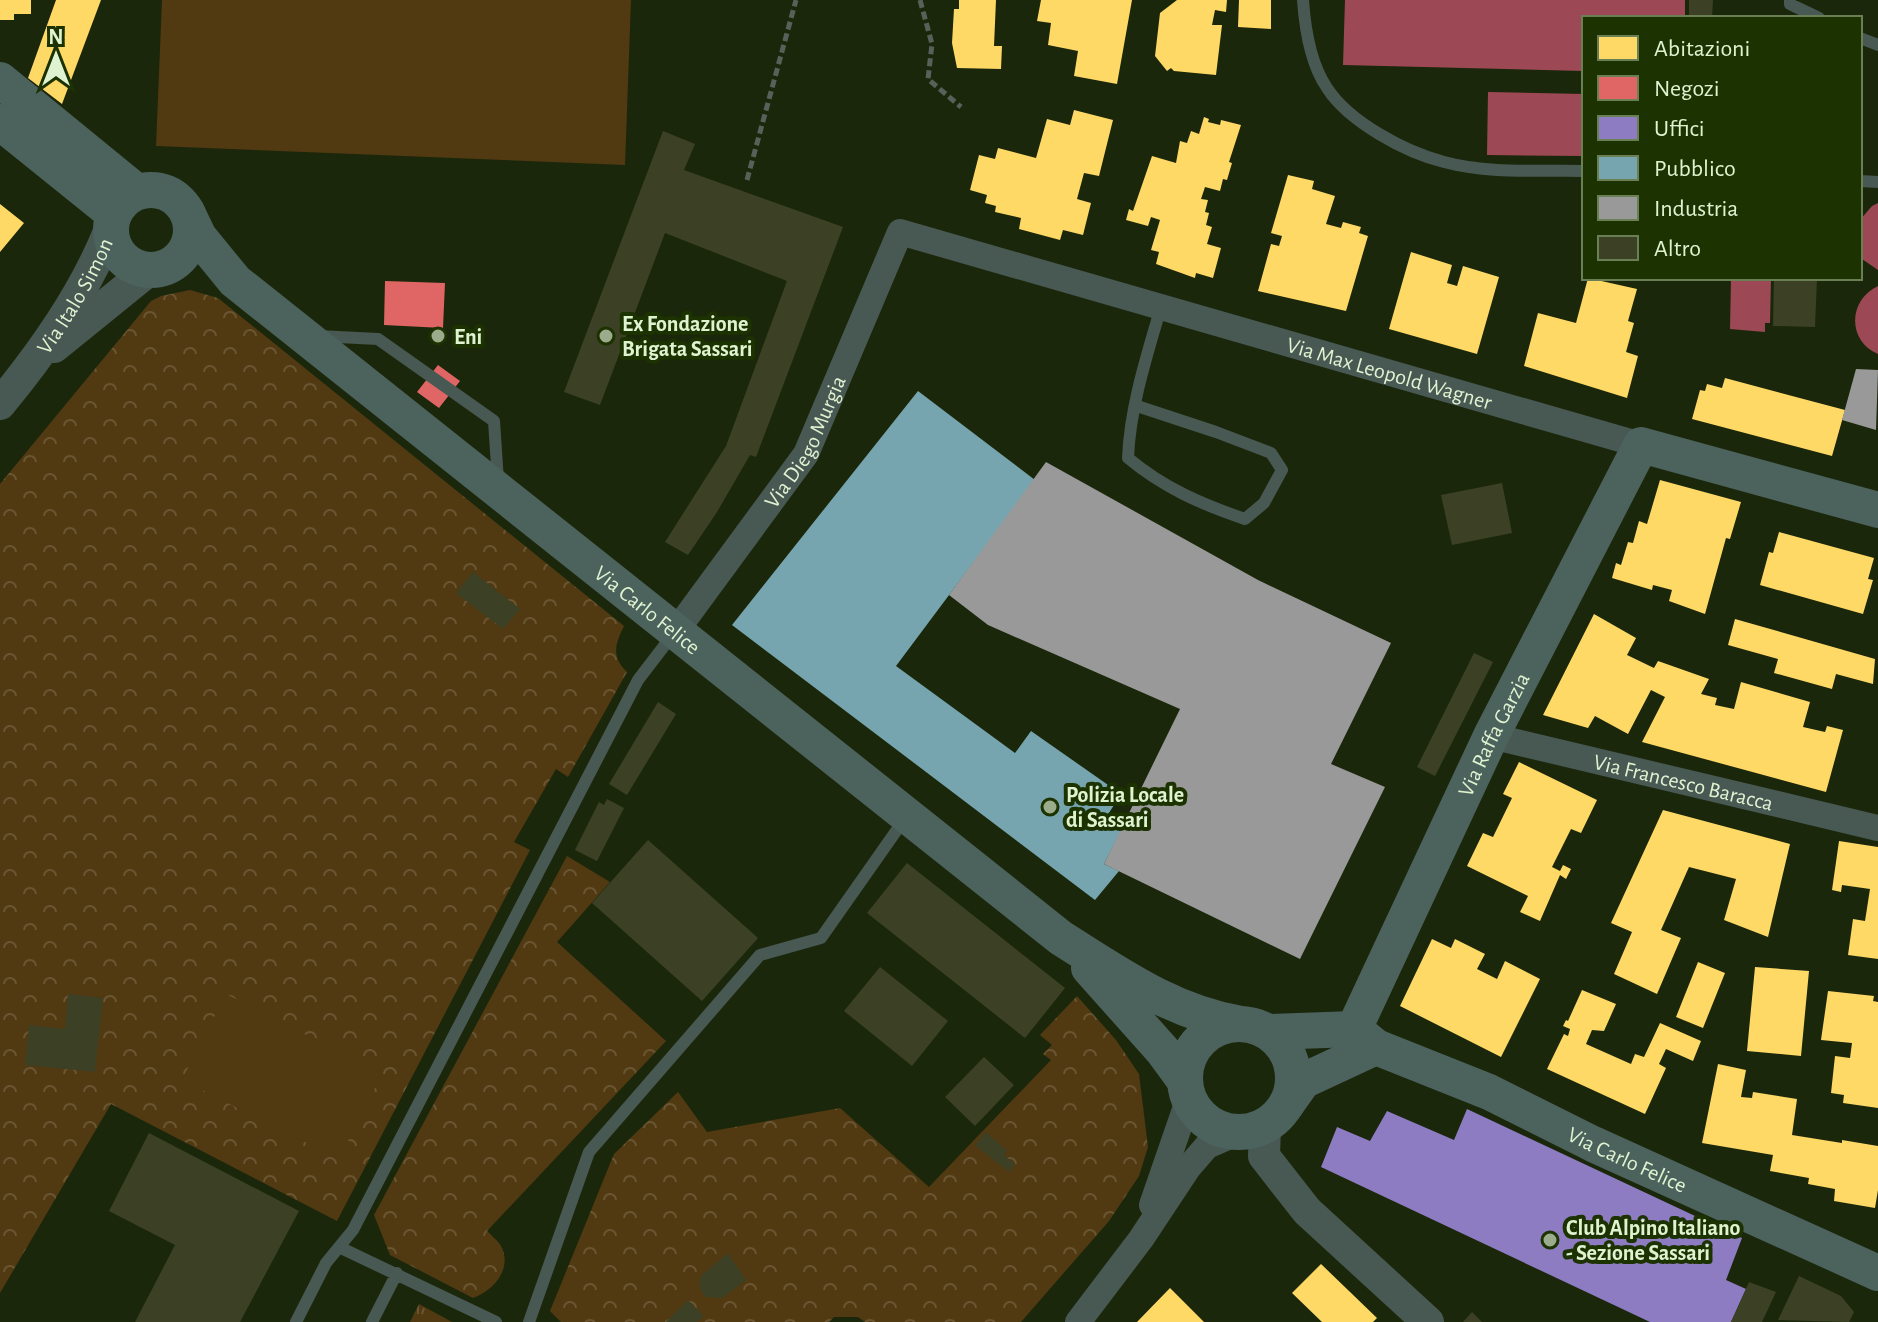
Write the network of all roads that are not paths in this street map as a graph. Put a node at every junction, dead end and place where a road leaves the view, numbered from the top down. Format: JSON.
{"nodes":[{"id":1,"x":1303,"y":0,"type":"edge"},
{"id":2,"x":1790,"y":0,"type":"edge"},
{"id":3,"x":1815,"y":16,"type":"edge"},
{"id":4,"x":0,"y":80,"type":"edge"},
{"id":5,"x":0,"y":122,"type":"edge"},
{"id":6,"x":1582,"y":171,"type":"edge"},
{"id":7,"x":120,"y":211,"type":"junction"},
{"id":8,"x":187,"y":212,"type":"junction"},
{"id":9,"x":900,"y":232,"type":"joint"},
{"id":10,"x":161,"y":267,"type":"junction"},
{"id":11,"x":235,"y":281,"type":"junction"},
{"id":12,"x":1161,"y":307,"type":"junction"},
{"id":13,"x":303,"y":335,"type":"junction"},
{"id":14,"x":36,"y":361,"type":"junction"},
{"id":15,"x":0,"y":404,"type":"edge"},
{"id":16,"x":1137,"y":406,"type":"junction"},
{"id":17,"x":1641,"y":445,"type":"junction"},
{"id":18,"x":498,"y":492,"type":"junction"},
{"id":19,"x":1878,"y":510,"type":"edge"},
{"id":20,"x":676,"y":631,"type":"junction"},
{"id":21,"x":1491,"y":736,"type":"junction"},
{"id":22,"x":906,"y":816,"type":"junction"},
{"id":23,"x":1878,"y":828,"type":"edge"},
{"id":24,"x":1061,"y":938,"type":"junction"},
{"id":25,"x":1254,"y":1028,"type":"junction"},
{"id":26,"x":1365,"y":1038,"type":"junction"},
{"id":27,"x":1187,"y":1090,"type":"junction"},
{"id":28,"x":1263,"y":1121,"type":"junction"},
{"id":29,"x":1141,"y":1239,"type":"junction"},
{"id":30,"x":339,"y":1247,"type":"junction"},
{"id":31,"x":397,"y":1273,"type":"junction"},
{"id":32,"x":1878,"y":1273,"type":"edge"},
{"id":33,"x":296,"y":1322,"type":"edge"},
{"id":34,"x":372,"y":1322,"type":"edge"},
{"id":35,"x":496,"y":1322,"type":"edge"},
{"id":36,"x":529,"y":1322,"type":"edge"},
{"id":37,"x":1078,"y":1322,"type":"edge"},
{"id":38,"x":1428,"y":1322,"type":"edge"}],
"edges":[{"from":1,"to":6,"type":"lane"},
{"from":2,"to":3,"type":"lane"},
{"from":4,"to":7,"type":"main road"},
{"from":5,"to":7,"type":"main road"},
{"from":7,"to":8,"type":"main road"},
{"from":7,"to":10,"type":"main road"},
{"from":7,"to":14,"type":"street","name":"Via Italo Simon"},
{"from":8,"to":10,"type":"main road"},
{"from":8,"to":11,"type":"main road","name":"Via Carlo Felice"},
{"from":9,"to":12,"type":"street","name":"Via Max Leopold Wagner"},
{"from":9,"to":20,"type":"street","name":"Via Diego Murgia"},
{"from":10,"to":11,"type":"main road","name":"Via Carlo Felice"},
{"from":10,"to":14,"type":"street","name":"Via Italo Simon"},
{"from":11,"to":13,"type":"main road","name":"Via Carlo Felice"},
{"from":12,"to":16,"type":"lane"},
{"from":12,"to":17,"type":"street","name":"Via Max Leopold Wagner"},
{"from":13,"to":18,"type":"main road","name":"Via Carlo Felice"},
{"from":13,"to":18,"type":"lane"},
{"from":14,"to":15,"type":"street","name":"Via Italo Simon"},
{"from":16,"to":16,"type":"lane"},
{"from":17,"to":19,"type":"main road","name":"Via Max Leopold Wagner"},
{"from":17,"to":21,"type":"main road","name":"Via Raffa Garzia"},
{"from":18,"to":20,"type":"main road","name":"Via Carlo Felice"},
{"from":20,"to":22,"type":"main road","name":"Via Carlo Felice"},
{"from":20,"to":30,"type":"lane"},
{"from":21,"to":23,"type":"street","name":"Via Francesco Baracca"},
{"from":21,"to":26,"type":"main road","name":"Via Raffa Garzia"},
{"from":22,"to":24,"type":"main road","name":"Via Carlo Felice"},
{"from":22,"to":36,"type":"lane"},
{"from":24,"to":25,"type":"main road","name":"Via Carlo Felice"},
{"from":24,"to":27,"type":"main road","name":"Via Carlo Felice"},
{"from":25,"to":26,"type":"main road","name":"Via Carlo Felice"},
{"from":25,"to":27,"type":"main road"},
{"from":25,"to":28,"type":"main road"},
{"from":26,"to":28,"type":"main road"},
{"from":26,"to":32,"type":"main road","name":"Via Carlo Felice"},
{"from":27,"to":28,"type":"main road"},
{"from":27,"to":29,"type":"street"},
{"from":28,"to":29,"type":"street"},
{"from":28,"to":38,"type":"street"},
{"from":29,"to":37,"type":"street"},
{"from":30,"to":31,"type":"lane"},
{"from":30,"to":33,"type":"lane"},
{"from":31,"to":34,"type":"lane"},
{"from":31,"to":35,"type":"lane"}]}
